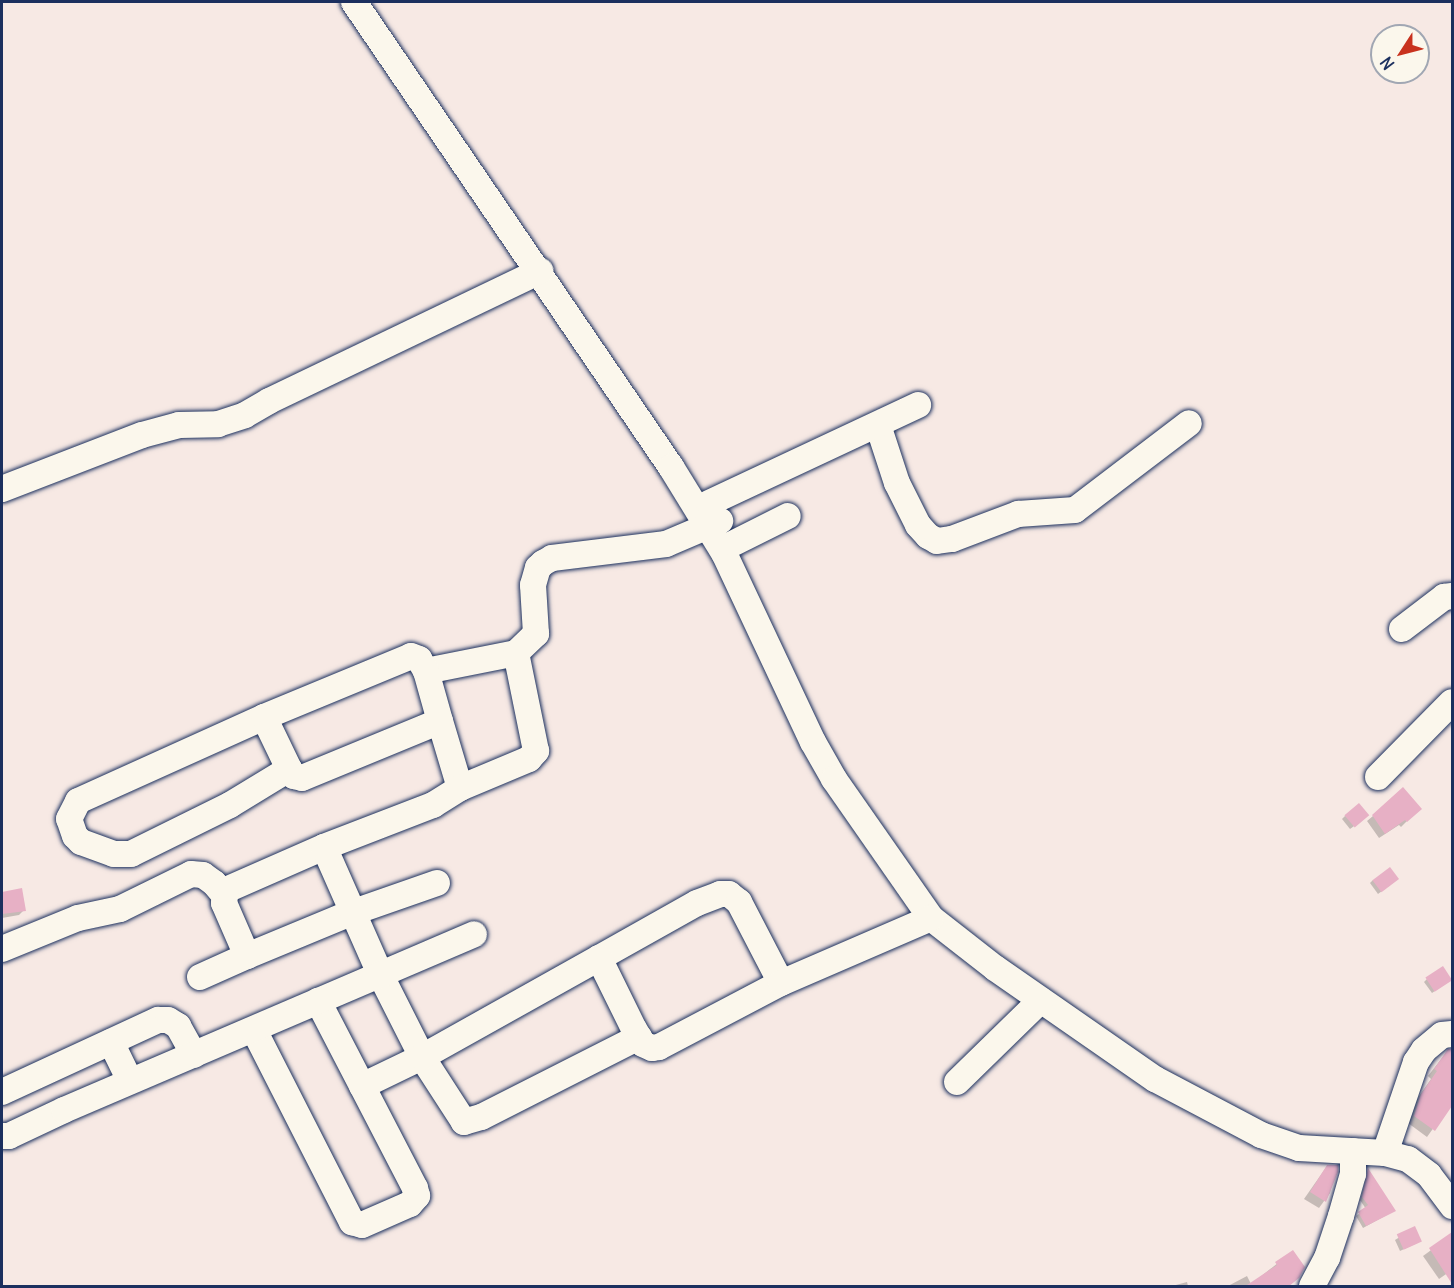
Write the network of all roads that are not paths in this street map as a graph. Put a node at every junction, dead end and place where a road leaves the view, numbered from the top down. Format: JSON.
{"nodes":[{"id":1,"x":354,"y":2,"type":"edge"},
{"id":2,"x":372,"y":2,"type":"edge"},
{"id":3,"x":471,"y":162,"type":"junction"},
{"id":4,"x":540,"y":272,"type":"junction"},
{"id":5,"x":918,"y":405,"type":"dead end"},
{"id":6,"x":1189,"y":423,"type":"dead end"},
{"id":7,"x":878,"y":425,"type":"junction"},
{"id":8,"x":2,"y":489,"type":"edge"},
{"id":9,"x":788,"y":516,"type":"dead end"},
{"id":10,"x":712,"y":517,"type":"junction"},
{"id":11,"x":734,"y":543,"type":"junction"},
{"id":12,"x":1452,"y":596,"type":"edge"},
{"id":13,"x":1402,"y":629,"type":"dead end"},
{"id":14,"x":516,"y":653,"type":"junction"},
{"id":15,"x":426,"y":671,"type":"junction"},
{"id":16,"x":1452,"y":702,"type":"edge"},
{"id":17,"x":264,"y":717,"type":"junction"},
{"id":18,"x":440,"y":721,"type":"junction"},
{"id":19,"x":288,"y":769,"type":"junction"},
{"id":20,"x":1378,"y":777,"type":"dead end"},
{"id":21,"x":460,"y":788,"type":"junction"},
{"id":22,"x":324,"y":847,"type":"junction"},
{"id":23,"x":437,"y":883,"type":"dead end"},
{"id":24,"x":224,"y":895,"type":"junction"},
{"id":25,"x":351,"y":913,"type":"junction"},
{"id":26,"x":931,"y":918,"type":"junction"},
{"id":27,"x":474,"y":934,"type":"dead end"},
{"id":28,"x":2,"y":949,"type":"edge"},
{"id":29,"x":247,"y":956,"type":"junction"},
{"id":30,"x":599,"y":958,"type":"junction"},
{"id":31,"x":999,"y":961,"type":"junction"},
{"id":32,"x":381,"y":976,"type":"junction"},
{"id":33,"x":200,"y":977,"type":"dead end"},
{"id":34,"x":781,"y":983,"type":"junction"},
{"id":35,"x":1041,"y":1000,"type":"junction"},
{"id":36,"x":318,"y":1001,"type":"junction"},
{"id":37,"x":254,"y":1030,"type":"junction"},
{"id":38,"x":1452,"y":1034,"type":"edge"},
{"id":39,"x":639,"y":1037,"type":"junction"},
{"id":40,"x":111,"y":1042,"type":"junction"},
{"id":41,"x":194,"y":1055,"type":"junction"},
{"id":42,"x":422,"y":1057,"type":"junction"},
{"id":43,"x":45,"y":1072,"type":"junction"},
{"id":44,"x":130,"y":1082,"type":"junction"},
{"id":45,"x":957,"y":1082,"type":"dead end"},
{"id":46,"x":362,"y":1086,"type":"junction"},
{"id":47,"x":2,"y":1092,"type":"edge"},
{"id":48,"x":64,"y":1110,"type":"junction"},
{"id":49,"x":2,"y":1136,"type":"edge"},
{"id":50,"x":1311,"y":1140,"type":"junction"},
{"id":51,"x":1387,"y":1146,"type":"junction"},
{"id":52,"x":1353,"y":1151,"type":"junction"},
{"id":53,"x":1452,"y":1180,"type":"edge"},
{"id":54,"x":1452,"y":1206,"type":"edge"},
{"id":55,"x":1312,"y":1287,"type":"edge"}],
"edges":[{"from":1,"to":3,"type":"street"},
{"from":2,"to":3,"type":"street"},
{"from":3,"to":4,"type":"street"},
{"from":3,"to":10,"type":"street"},
{"from":4,"to":8,"type":"street"},
{"from":4,"to":10,"type":"street"},
{"from":5,"to":7,"type":"street"},
{"from":6,"to":7,"type":"street"},
{"from":7,"to":10,"type":"street"},
{"from":9,"to":11,"type":"street"},
{"from":10,"to":11,"type":"street"},
{"from":10,"to":14,"type":"street"},
{"from":10,"to":26,"type":"street"},
{"from":11,"to":31,"type":"street"},
{"from":12,"to":13,"type":"street"},
{"from":14,"to":15,"type":"street"},
{"from":14,"to":21,"type":"street"},
{"from":15,"to":17,"type":"street"},
{"from":15,"to":18,"type":"street"},
{"from":16,"to":20,"type":"street"},
{"from":17,"to":19,"type":"street"},
{"from":17,"to":19,"type":"street"},
{"from":18,"to":19,"type":"street"},
{"from":18,"to":21,"type":"street"},
{"from":21,"to":22,"type":"street"},
{"from":22,"to":24,"type":"street"},
{"from":22,"to":25,"type":"street"},
{"from":23,"to":25,"type":"street"},
{"from":24,"to":28,"type":"street"},
{"from":24,"to":29,"type":"street"},
{"from":25,"to":29,"type":"street"},
{"from":25,"to":32,"type":"street"},
{"from":26,"to":31,"type":"street"},
{"from":26,"to":34,"type":"street"},
{"from":27,"to":32,"type":"street"},
{"from":29,"to":33,"type":"street"},
{"from":30,"to":34,"type":"street"},
{"from":30,"to":39,"type":"street"},
{"from":30,"to":42,"type":"street"},
{"from":31,"to":35,"type":"street"},
{"from":31,"to":50,"type":"street"},
{"from":32,"to":36,"type":"street"},
{"from":32,"to":42,"type":"street"},
{"from":34,"to":39,"type":"street"},
{"from":35,"to":45,"type":"street"},
{"from":35,"to":50,"type":"street"},
{"from":36,"to":37,"type":"street"},
{"from":36,"to":46,"type":"street"},
{"from":37,"to":41,"type":"street"},
{"from":37,"to":46,"type":"street"},
{"from":38,"to":51,"type":"street"},
{"from":39,"to":42,"type":"street"},
{"from":40,"to":41,"type":"street"},
{"from":40,"to":43,"type":"street"},
{"from":40,"to":44,"type":"street"},
{"from":41,"to":44,"type":"street"},
{"from":42,"to":46,"type":"street"},
{"from":43,"to":47,"type":"street"},
{"from":43,"to":48,"type":"street"},
{"from":44,"to":48,"type":"street"},
{"from":48,"to":49,"type":"street"},
{"from":50,"to":51,"type":"street"},
{"from":50,"to":52,"type":"street"},
{"from":51,"to":52,"type":"street"},
{"from":51,"to":53,"type":"street"},
{"from":51,"to":54,"type":"street"},
{"from":52,"to":55,"type":"street"}]}
